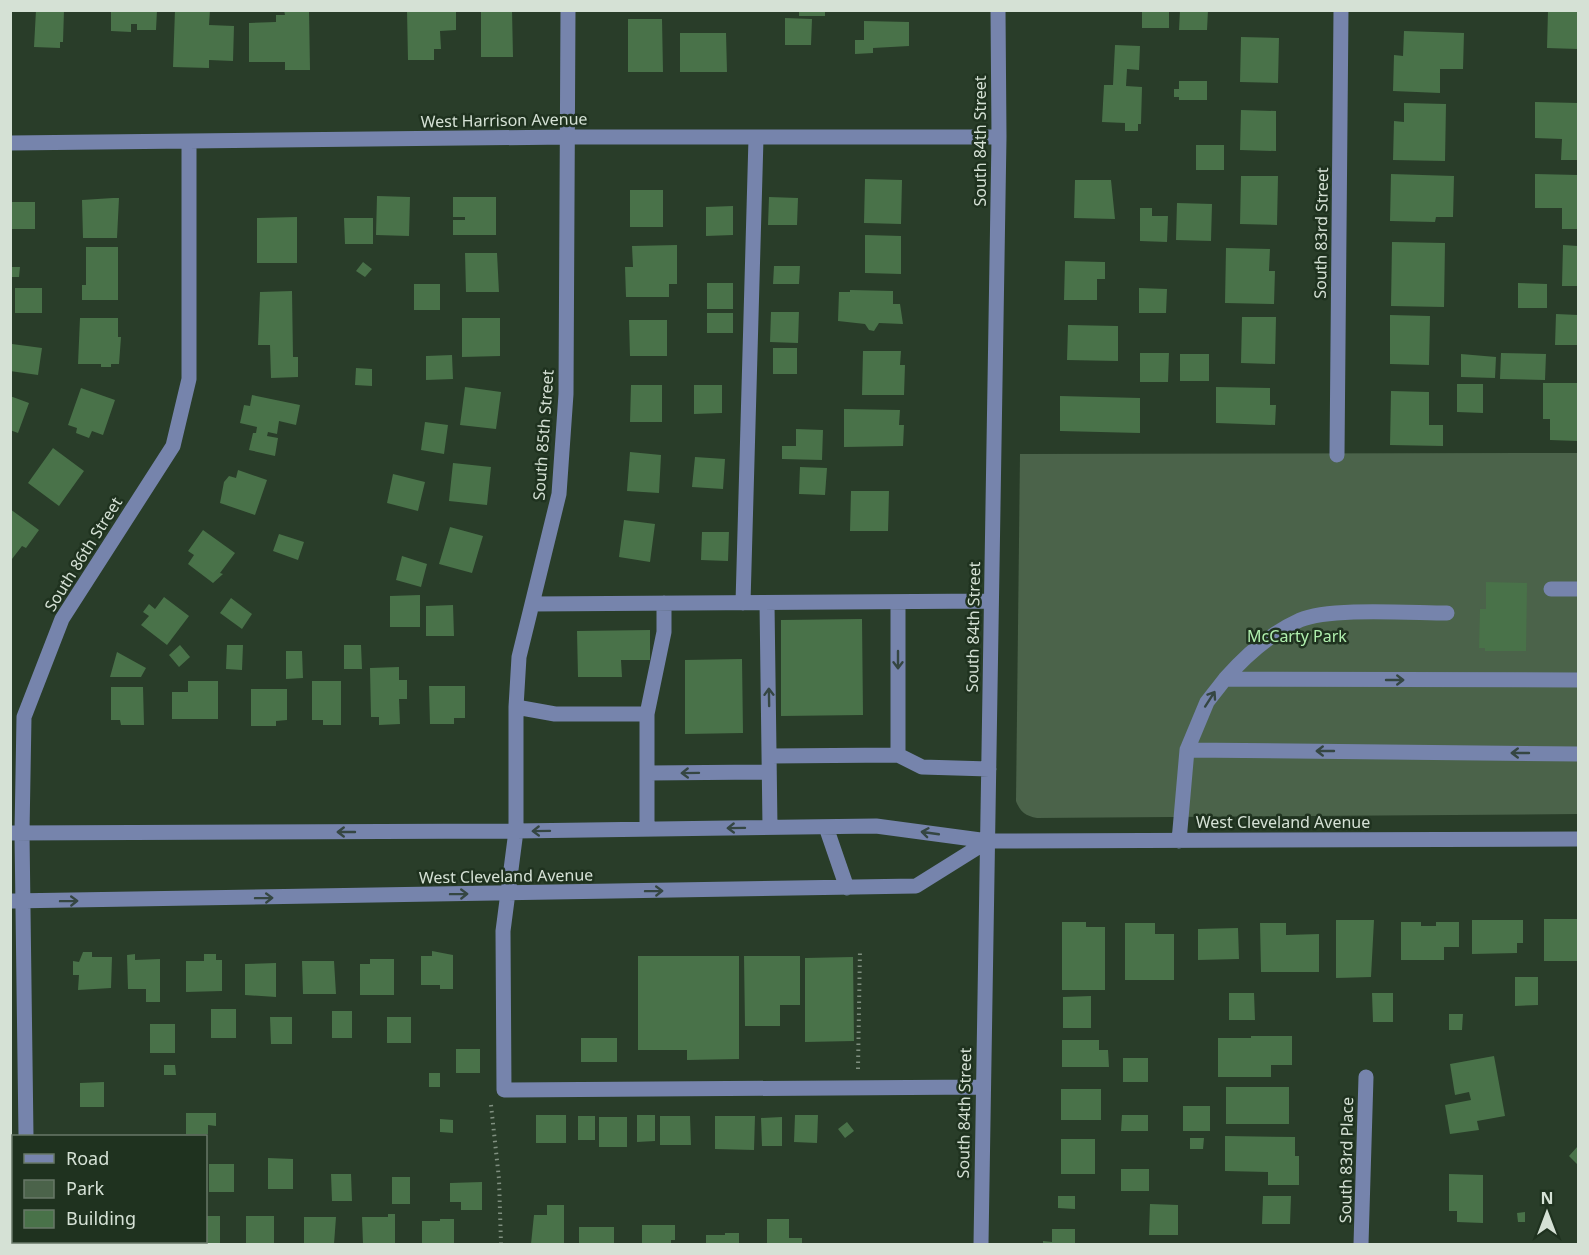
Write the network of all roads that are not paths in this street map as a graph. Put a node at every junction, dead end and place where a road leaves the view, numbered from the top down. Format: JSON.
{"nodes":[{"id":1,"x":568,"y":10,"type":"edge"},
{"id":2,"x":998,"y":10,"type":"edge"},
{"id":3,"x":1341,"y":10,"type":"edge"},
{"id":4,"x":567,"y":137,"type":"junction"},
{"id":5,"x":999,"y":137,"type":"junction"},
{"id":6,"x":756,"y":138,"type":"junction"},
{"id":7,"x":189,"y":142,"type":"junction"},
{"id":8,"x":10,"y":143,"type":"edge"},
{"id":9,"x":1337,"y":455,"type":"dead end"},
{"id":10,"x":1551,"y":589,"type":"dead end"},
{"id":11,"x":1578,"y":589,"type":"edge"},
{"id":12,"x":992,"y":601,"type":"junction"},
{"id":13,"x":898,"y":602,"type":"junction"},
{"id":14,"x":664,"y":603,"type":"junction"},
{"id":15,"x":743,"y":603,"type":"junction"},
{"id":16,"x":767,"y":603,"type":"junction"},
{"id":17,"x":532,"y":604,"type":"junction"},
{"id":18,"x":1447,"y":613,"type":"dead end"},
{"id":19,"x":1225,"y":679,"type":"junction"},
{"id":20,"x":1578,"y":680,"type":"edge"},
{"id":21,"x":516,"y":707,"type":"junction"},
{"id":22,"x":647,"y":714,"type":"junction"},
{"id":23,"x":1186,"y":750,"type":"junction"},
{"id":24,"x":1578,"y":753,"type":"edge"},
{"id":25,"x":898,"y":755,"type":"junction"},
{"id":26,"x":769,"y":756,"type":"junction"},
{"id":27,"x":989,"y":769,"type":"junction"},
{"id":28,"x":769,"y":772,"type":"junction"},
{"id":29,"x":648,"y":773,"type":"junction"},
{"id":30,"x":826,"y":826,"type":"junction"},
{"id":31,"x":770,"y":827,"type":"junction"},
{"id":32,"x":647,"y":829,"type":"junction"},
{"id":33,"x":516,"y":831,"type":"junction"},
{"id":34,"x":16,"y":833,"type":"edge"},
{"id":35,"x":1578,"y":839,"type":"edge"},
{"id":36,"x":988,"y":841,"type":"junction"},
{"id":37,"x":1179,"y":841,"type":"junction"},
{"id":38,"x":847,"y":888,"type":"junction"},
{"id":39,"x":506,"y":894,"type":"junction"},
{"id":40,"x":16,"y":901,"type":"edge"},
{"id":41,"x":1366,"y":1077,"type":"dead end"},
{"id":42,"x":982,"y":1087,"type":"junction"},
{"id":43,"x":26,"y":1135,"type":"edge"},
{"id":44,"x":981,"y":1245,"type":"edge"},
{"id":45,"x":1361,"y":1245,"type":"edge"}],
"edges":[{"from":1,"to":4,"type":"street","name":"South 85th Street"},
{"from":2,"to":5,"type":"street","name":"South 84th Street"},
{"from":3,"to":9,"type":"street","name":"South 83rd Street"},
{"from":4,"to":6,"type":"street","name":"West Harrison Avenue"},
{"from":4,"to":7,"type":"street","name":"West Harrison Avenue"},
{"from":4,"to":17,"type":"street","name":"South 85th Street"},
{"from":5,"to":6,"type":"street","name":"West Harrison Avenue"},
{"from":5,"to":12,"type":"street","name":"South 84th Street"},
{"from":6,"to":15,"type":"street"},
{"from":7,"to":8,"type":"street","name":"West Harrison Avenue"},
{"from":7,"to":34,"type":"street","name":"South 86th Street"},
{"from":10,"to":11,"type":"street"},
{"from":12,"to":13,"type":"street"},
{"from":12,"to":27,"type":"street","name":"South 84th Street"},
{"from":13,"to":16,"type":"street"},
{"from":13,"to":25,"type":"street","one_way":true},
{"from":14,"to":15,"type":"street"},
{"from":14,"to":17,"type":"street"},
{"from":14,"to":22,"type":"street"},
{"from":15,"to":16,"type":"street"},
{"from":26,"to":16,"type":"street","one_way":true},
{"from":17,"to":21,"type":"street","name":"South 85th Street"},
{"from":18,"to":19,"type":"street"},
{"from":19,"to":20,"type":"street","one_way":true},
{"from":23,"to":19,"type":"street","one_way":true},
{"from":21,"to":22,"type":"street"},
{"from":21,"to":33,"type":"street","name":"South 85th Street"},
{"from":22,"to":29,"type":"street"},
{"from":24,"to":23,"type":"street","one_way":true},
{"from":23,"to":37,"type":"street"},
{"from":25,"to":26,"type":"street"},
{"from":25,"to":27,"type":"street"},
{"from":26,"to":28,"type":"street"},
{"from":27,"to":36,"type":"street","name":"South 84th Street"},
{"from":28,"to":29,"type":"street","one_way":true},
{"from":28,"to":31,"type":"street"},
{"from":29,"to":32,"type":"street"},
{"from":30,"to":31,"type":"street","name":"West Cleveland Avenue"},
{"from":36,"to":30,"type":"street","name":"West Cleveland Avenue","one_way":true},
{"from":30,"to":38,"type":"street"},
{"from":31,"to":32,"type":"street","name":"West Cleveland Avenue","one_way":true},
{"from":32,"to":33,"type":"street","name":"West Cleveland Avenue","one_way":true},
{"from":33,"to":34,"type":"street","name":"West Cleveland Avenue","one_way":true},
{"from":33,"to":39,"type":"street","name":"South 85th Street"},
{"from":34,"to":40,"type":"street","name":"South 86th Street"},
{"from":35,"to":37,"type":"street","name":"West Cleveland Avenue"},
{"from":36,"to":37,"type":"street","name":"West Cleveland Avenue"},
{"from":36,"to":38,"type":"street","name":"West Cleveland Avenue"},
{"from":36,"to":42,"type":"street","name":"South 84th Street"},
{"from":39,"to":38,"type":"street","name":"West Cleveland Avenue","one_way":true},
{"from":40,"to":39,"type":"street","name":"West Cleveland Avenue","one_way":true},
{"from":39,"to":42,"type":"street","name":"South 85th Street"},
{"from":40,"to":43,"type":"street","name":"South 86th Street"},
{"from":41,"to":45,"type":"street","name":"South 83rd Place"},
{"from":42,"to":44,"type":"street","name":"South 84th Street"}]}
